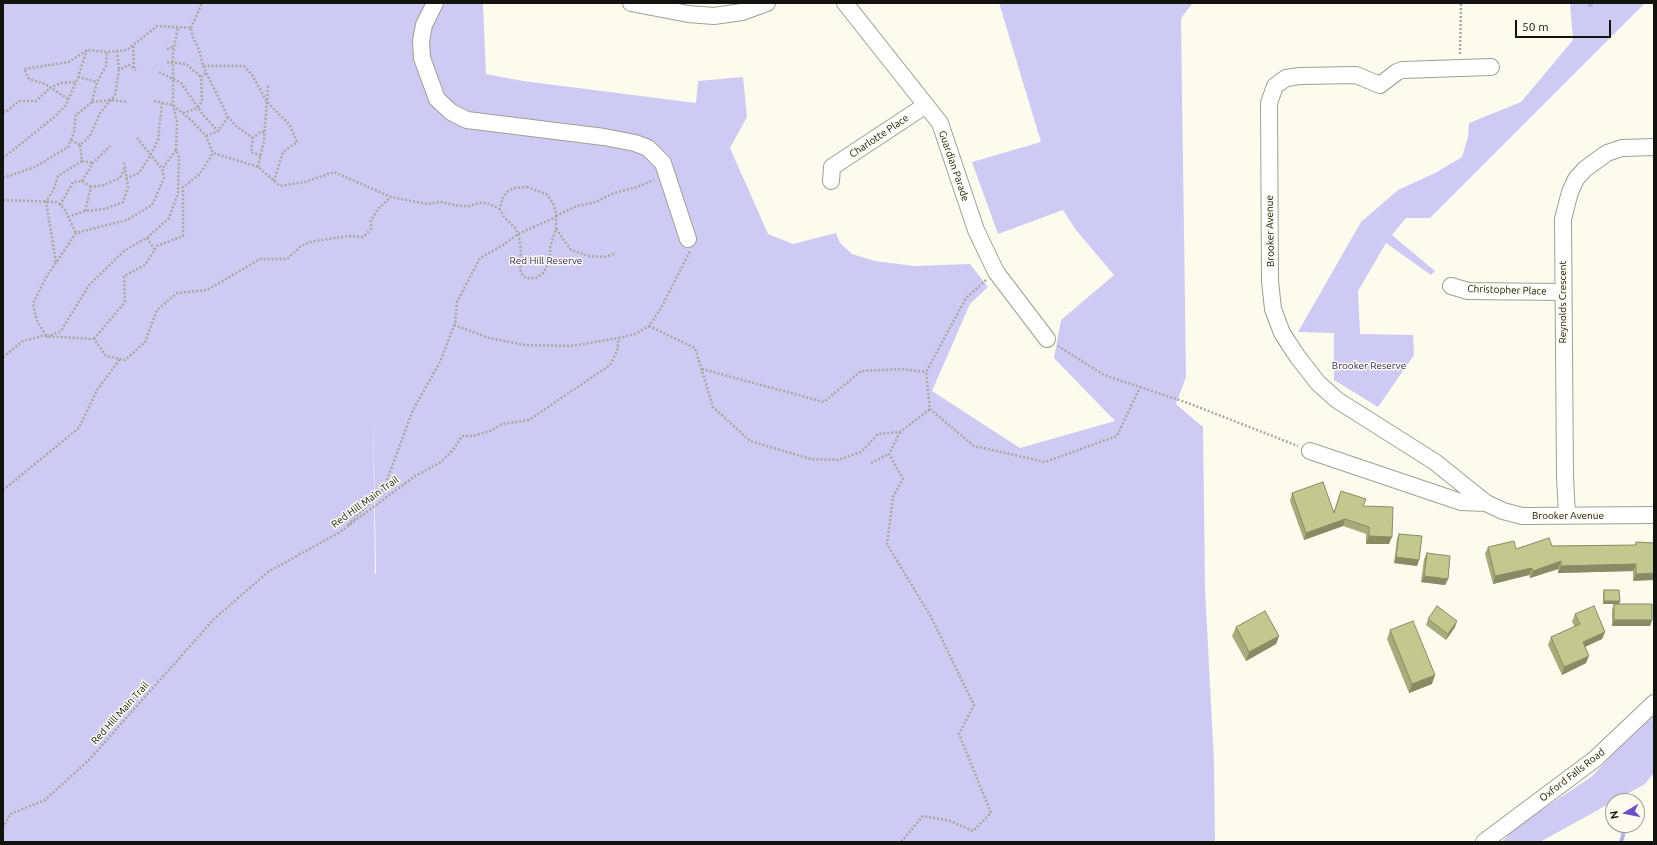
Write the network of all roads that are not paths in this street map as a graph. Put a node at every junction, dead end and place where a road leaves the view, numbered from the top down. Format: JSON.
{"nodes":[{"id":1,"x":435,"y":3,"type":"edge"},
{"id":2,"x":631,"y":3,"type":"edge"},
{"id":3,"x":767,"y":3,"type":"edge"},
{"id":4,"x":845,"y":3,"type":"edge"},
{"id":5,"x":1491,"y":67,"type":"dead end"},
{"id":6,"x":926,"y":105,"type":"junction"},
{"id":7,"x":1654,"y":147,"type":"edge"},
{"id":8,"x":827,"y":170,"type":"dead end"},
{"id":9,"x":688,"y":239,"type":"road end"},
{"id":10,"x":1450,"y":286,"type":"dead end"},
{"id":11,"x":1563,"y":292,"type":"junction"},
{"id":12,"x":1047,"y":339,"type":"road end"},
{"id":13,"x":1310,"y":451,"type":"road end"},
{"id":14,"x":1486,"y":503,"type":"junction"},
{"id":15,"x":1567,"y":515,"type":"junction"},
{"id":16,"x":1654,"y":515,"type":"edge"},
{"id":17,"x":1654,"y":702,"type":"edge"},
{"id":18,"x":1484,"y":842,"type":"edge"}],
"edges":[{"from":1,"to":9,"type":"street"},
{"from":2,"to":3,"type":"street"},
{"from":4,"to":6,"type":"street","name":"Guardian Parade"},
{"from":5,"to":14,"type":"street","name":"Brooker Avenue"},
{"from":6,"to":8,"type":"street","name":"Charlotte Place"},
{"from":6,"to":12,"type":"street","name":"Guardian Parade"},
{"from":7,"to":11,"type":"street","name":"Reynolds Crescent"},
{"from":10,"to":11,"type":"street","name":"Christopher Place"},
{"from":11,"to":15,"type":"street","name":"Reynolds Crescent"},
{"from":13,"to":14,"type":"street","name":"Brooker Avenue"},
{"from":14,"to":15,"type":"street","name":"Brooker Avenue"},
{"from":15,"to":16,"type":"street","name":"Brooker Avenue"},
{"from":17,"to":18,"type":"street","name":"Oxford Falls Road"}]}
